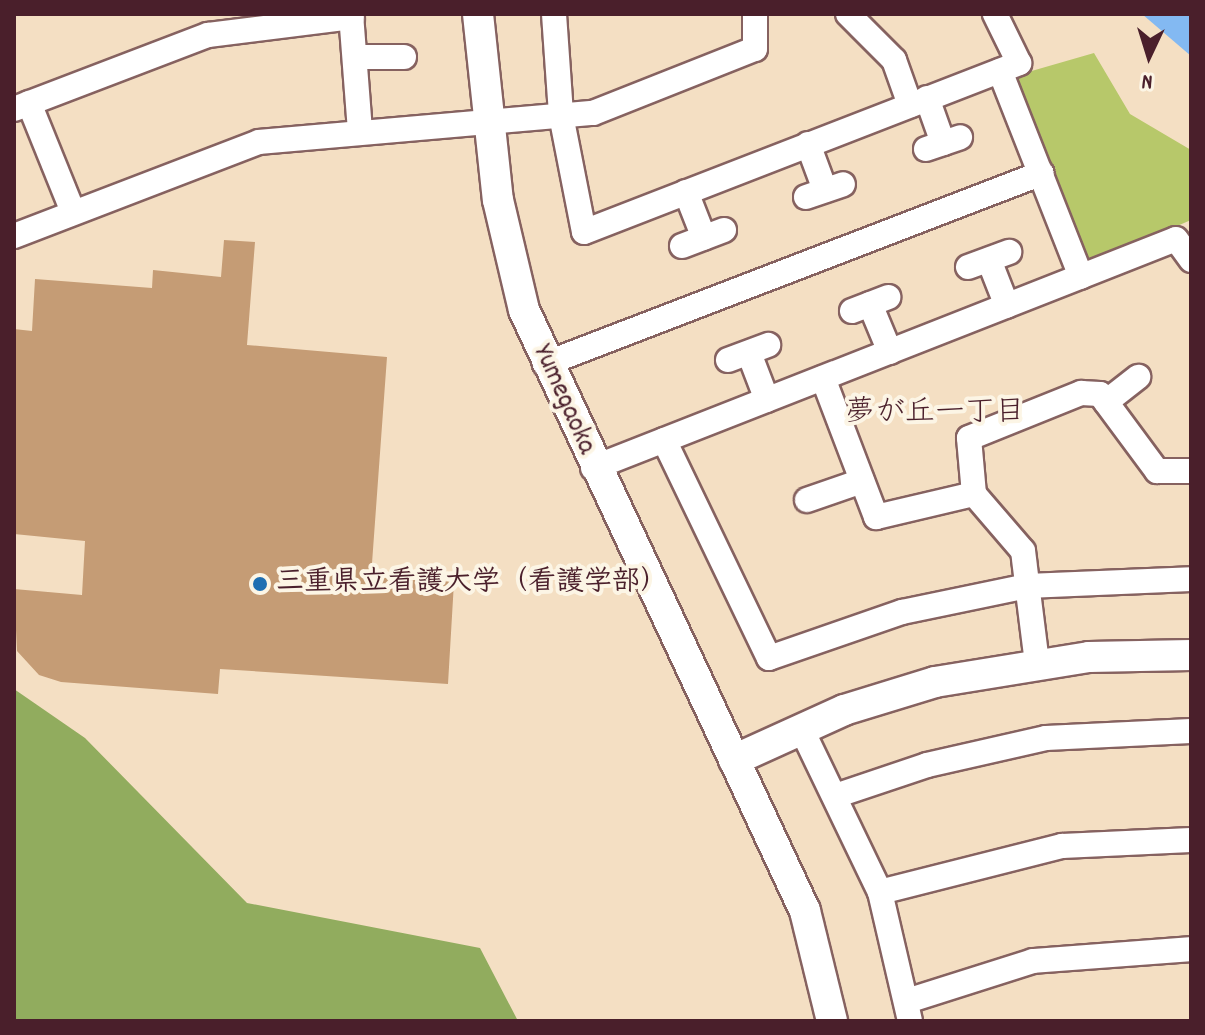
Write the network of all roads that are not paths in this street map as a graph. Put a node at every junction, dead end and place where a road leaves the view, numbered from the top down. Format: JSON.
{"nodes":[{"id":1,"x":478,"y":14,"type":"edge"},
{"id":2,"x":554,"y":14,"type":"edge"},
{"id":3,"x":755,"y":14,"type":"edge"},
{"id":4,"x":848,"y":14,"type":"edge"},
{"id":5,"x":995,"y":14,"type":"edge"},
{"id":6,"x":352,"y":16,"type":"edge"},
{"id":7,"x":237,"y":21,"type":"edge"},
{"id":8,"x":404,"y":55,"type":"dead end"},
{"id":9,"x":355,"y":57,"type":"junction"},
{"id":10,"x":1000,"y":71,"type":"junction"},
{"id":11,"x":919,"y":101,"type":"junction"},
{"id":12,"x":21,"y":106,"type":"edge"},
{"id":13,"x":561,"y":115,"type":"junction"},
{"id":14,"x":486,"y":121,"type":"junction"},
{"id":15,"x":360,"y":132,"type":"junction"},
{"id":16,"x":943,"y":143,"type":"dead end"},
{"id":17,"x":808,"y":144,"type":"junction"},
{"id":18,"x":1042,"y":173,"type":"junction"},
{"id":19,"x":825,"y":191,"type":"dead end"},
{"id":20,"x":686,"y":192,"type":"junction"},
{"id":21,"x":73,"y":212,"type":"junction"},
{"id":22,"x":14,"y":236,"type":"edge"},
{"id":23,"x":703,"y":238,"type":"dead end"},
{"id":24,"x":989,"y":260,"type":"dead end"},
{"id":25,"x":1191,"y":260,"type":"edge"},
{"id":26,"x":1081,"y":277,"type":"junction"},
{"id":27,"x":870,"y":304,"type":"dead end"},
{"id":28,"x":1007,"y":306,"type":"junction"},
{"id":29,"x":890,"y":352,"type":"junction"},
{"id":30,"x":748,"y":353,"type":"dead end"},
{"id":31,"x":545,"y":364,"type":"junction"},
{"id":32,"x":1138,"y":377,"type":"dead end"},
{"id":33,"x":823,"y":378,"type":"junction"},
{"id":34,"x":767,"y":400,"type":"junction"},
{"id":35,"x":1106,"y":402,"type":"junction"},
{"id":36,"x":664,"y":440,"type":"junction"},
{"id":37,"x":593,"y":468,"type":"junction"},
{"id":38,"x":1191,"y":471,"type":"edge"},
{"id":39,"x":862,"y":481,"type":"junction"},
{"id":40,"x":974,"y":494,"type":"junction"},
{"id":41,"x":807,"y":501,"type":"dead end"},
{"id":42,"x":1191,"y":579,"type":"edge"},
{"id":43,"x":1027,"y":586,"type":"junction"},
{"id":44,"x":1191,"y":655,"type":"edge"},
{"id":45,"x":1037,"y":663,"type":"junction"},
{"id":46,"x":801,"y":728,"type":"junction"},
{"id":47,"x":1191,"y":731,"type":"edge"},
{"id":48,"x":734,"y":760,"type":"junction"},
{"id":49,"x":835,"y":796,"type":"junction"},
{"id":50,"x":1191,"y":840,"type":"edge"},
{"id":51,"x":880,"y":892,"type":"junction"},
{"id":52,"x":1191,"y":949,"type":"edge"},
{"id":53,"x":908,"y":1011,"type":"edge"},
{"id":54,"x":832,"y":1021,"type":"edge"}],
"edges":[{"from":1,"to":14,"type":"street","name":"Yumegaoka"},
{"from":2,"to":13,"type":"street"},
{"from":3,"to":13,"type":"street"},
{"from":4,"to":11,"type":"street"},
{"from":5,"to":10,"type":"street"},
{"from":6,"to":7,"type":"street"},
{"from":6,"to":9,"type":"street"},
{"from":7,"to":12,"type":"street"},
{"from":8,"to":9,"type":"street"},
{"from":9,"to":15,"type":"street"},
{"from":10,"to":11,"type":"street"},
{"from":10,"to":18,"type":"street"},
{"from":11,"to":16,"type":"street"},
{"from":11,"to":17,"type":"street"},
{"from":12,"to":21,"type":"street"},
{"from":13,"to":14,"type":"street"},
{"from":13,"to":20,"type":"street"},
{"from":14,"to":15,"type":"street"},
{"from":14,"to":31,"type":"street","name":"Yumegaoka"},
{"from":15,"to":21,"type":"street"},
{"from":17,"to":19,"type":"street"},
{"from":17,"to":20,"type":"street"},
{"from":18,"to":26,"type":"street"},
{"from":18,"to":31,"type":"street"},
{"from":20,"to":23,"type":"street"},
{"from":21,"to":22,"type":"street"},
{"from":24,"to":28,"type":"street"},
{"from":25,"to":26,"type":"street"},
{"from":26,"to":28,"type":"street"},
{"from":27,"to":29,"type":"street"},
{"from":28,"to":29,"type":"street"},
{"from":29,"to":33,"type":"street"},
{"from":30,"to":34,"type":"street"},
{"from":31,"to":37,"type":"street","name":"Yumegaoka"},
{"from":32,"to":35,"type":"street"},
{"from":33,"to":34,"type":"street"},
{"from":33,"to":39,"type":"street"},
{"from":34,"to":36,"type":"street"},
{"from":35,"to":38,"type":"street"},
{"from":35,"to":40,"type":"street"},
{"from":36,"to":37,"type":"street"},
{"from":36,"to":43,"type":"street"},
{"from":37,"to":48,"type":"street","name":"Yumegaoka"},
{"from":39,"to":40,"type":"street"},
{"from":39,"to":41,"type":"street"},
{"from":40,"to":43,"type":"street"},
{"from":42,"to":43,"type":"street"},
{"from":43,"to":45,"type":"street"},
{"from":44,"to":45,"type":"street"},
{"from":45,"to":46,"type":"street"},
{"from":46,"to":48,"type":"street"},
{"from":46,"to":49,"type":"street"},
{"from":47,"to":49,"type":"street"},
{"from":48,"to":54,"type":"street","name":"Yumegaoka"},
{"from":49,"to":51,"type":"street"},
{"from":50,"to":51,"type":"street"},
{"from":51,"to":53,"type":"street"},
{"from":52,"to":53,"type":"street"}]}
